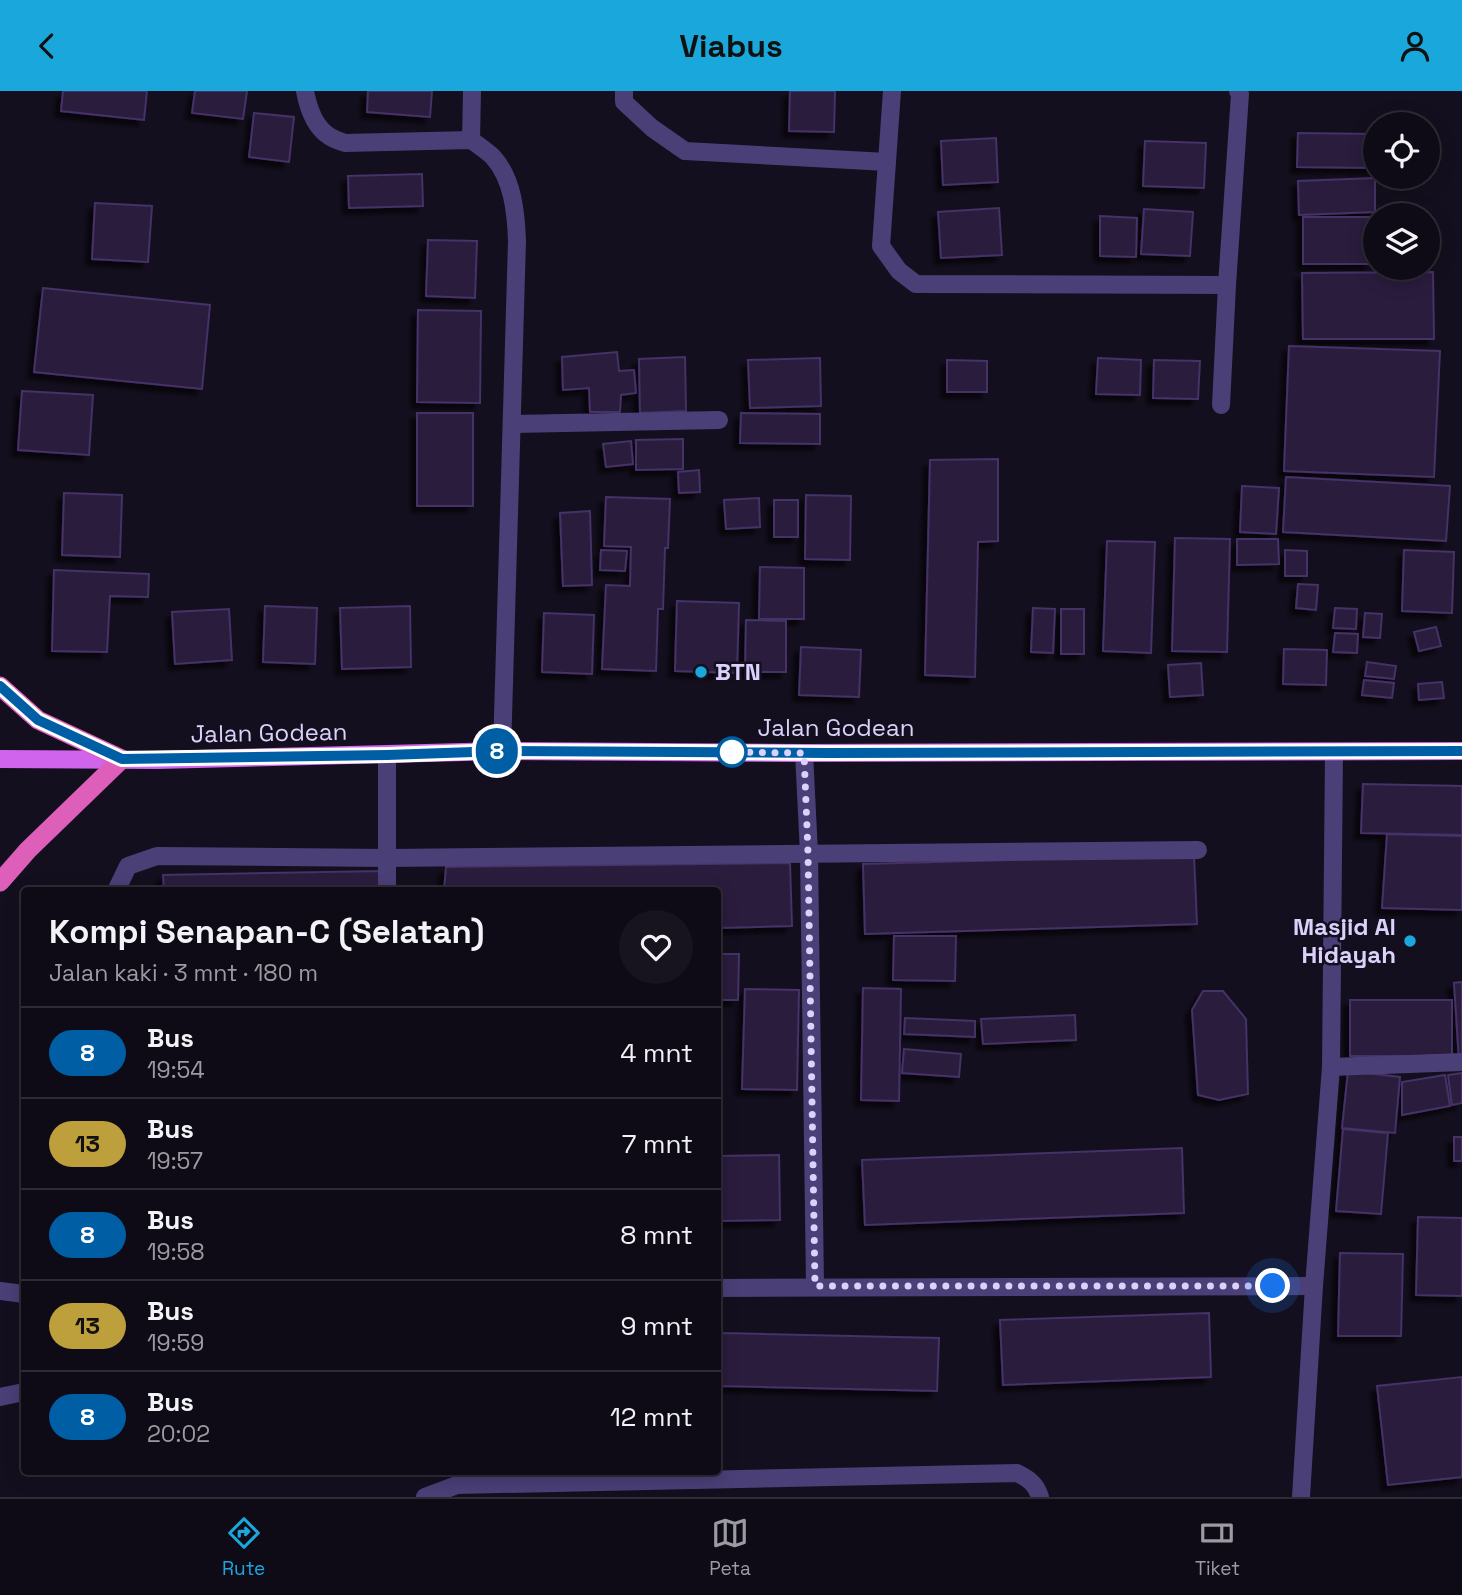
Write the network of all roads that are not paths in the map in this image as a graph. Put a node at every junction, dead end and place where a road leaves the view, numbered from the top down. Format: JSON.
{"nodes":[{"id":1,"x":305,"y":91,"type":"edge"},
{"id":2,"x":472,"y":91,"type":"edge"},
{"id":3,"x":624,"y":91,"type":"edge"},
{"id":4,"x":892,"y":91,"type":"edge"},
{"id":5,"x":1238,"y":91,"type":"edge"},
{"id":6,"x":471,"y":140,"type":"junction"},
{"id":7,"x":887,"y":162,"type":"junction"},
{"id":8,"x":1227,"y":285,"type":"junction"},
{"id":9,"x":1221,"y":405,"type":"dead end"},
{"id":10,"x":719,"y":420,"type":"dead end"},
{"id":11,"x":513,"y":424,"type":"junction"},
{"id":12,"x":0,"y":686,"type":"edge"},
{"id":13,"x":502,"y":751,"type":"junction"},
{"id":14,"x":1462,"y":751,"type":"edge"},
{"id":15,"x":1334,"y":752,"type":"junction"},
{"id":16,"x":804,"y":753,"type":"junction"},
{"id":17,"x":387,"y":755,"type":"junction"},
{"id":18,"x":0,"y":759,"type":"edge"},
{"id":19,"x":122,"y":759,"type":"junction"},
{"id":20,"x":1198,"y":850,"type":"dead end"},
{"id":21,"x":808,"y":853,"type":"junction"},
{"id":22,"x":386,"y":858,"type":"junction"},
{"id":23,"x":0,"y":882,"type":"edge"},
{"id":24,"x":118,"y":887,"type":"edge"},
{"id":25,"x":387,"y":887,"type":"edge"},
{"id":26,"x":1462,"y":1062,"type":"edge"},
{"id":27,"x":1331,"y":1067,"type":"junction"},
{"id":28,"x":815,"y":1286,"type":"junction"},
{"id":29,"x":1314,"y":1286,"type":"junction"},
{"id":30,"x":721,"y":1288,"type":"edge"},
{"id":31,"x":0,"y":1291,"type":"edge"},
{"id":32,"x":21,"y":1294,"type":"edge"},
{"id":33,"x":21,"y":1393,"type":"edge"},
{"id":34,"x":0,"y":1398,"type":"edge"},
{"id":35,"x":425,"y":1497,"type":"edge"},
{"id":36,"x":1040,"y":1497,"type":"edge"},
{"id":37,"x":1301,"y":1497,"type":"edge"}],
"edges":[{"from":1,"to":6,"type":"street"},
{"from":2,"to":6,"type":"street"},
{"from":3,"to":7,"type":"street"},
{"from":4,"to":7,"type":"street"},
{"from":5,"to":8,"type":"street"},
{"from":6,"to":11,"type":"street"},
{"from":7,"to":8,"type":"street"},
{"from":8,"to":9,"type":"street"},
{"from":10,"to":11,"type":"street"},
{"from":11,"to":13,"type":"street"},
{"from":12,"to":19,"type":"highway"},
{"from":13,"to":16,"type":"main road","name":"Jalan Godean"},
{"from":13,"to":17,"type":"main road","name":"Jalan Godean"},
{"from":14,"to":15,"type":"main road","name":"Jalan Godean"},
{"from":15,"to":16,"type":"main road","name":"Jalan Godean"},
{"from":15,"to":27,"type":"street"},
{"from":16,"to":21,"type":"street"},
{"from":17,"to":19,"type":"main road","name":"Jalan Godean"},
{"from":17,"to":22,"type":"street"},
{"from":18,"to":19,"type":"main road","name":"Jalan Godean"},
{"from":19,"to":23,"type":"highway"},
{"from":20,"to":21,"type":"street"},
{"from":21,"to":22,"type":"street"},
{"from":21,"to":28,"type":"street"},
{"from":22,"to":24,"type":"street"},
{"from":22,"to":25,"type":"street"},
{"from":26,"to":27,"type":"street"},
{"from":27,"to":29,"type":"street"},
{"from":28,"to":29,"type":"street"},
{"from":28,"to":30,"type":"street"},
{"from":29,"to":37,"type":"street"},
{"from":31,"to":32,"type":"street"},
{"from":33,"to":34,"type":"street"},
{"from":35,"to":36,"type":"street"}]}
